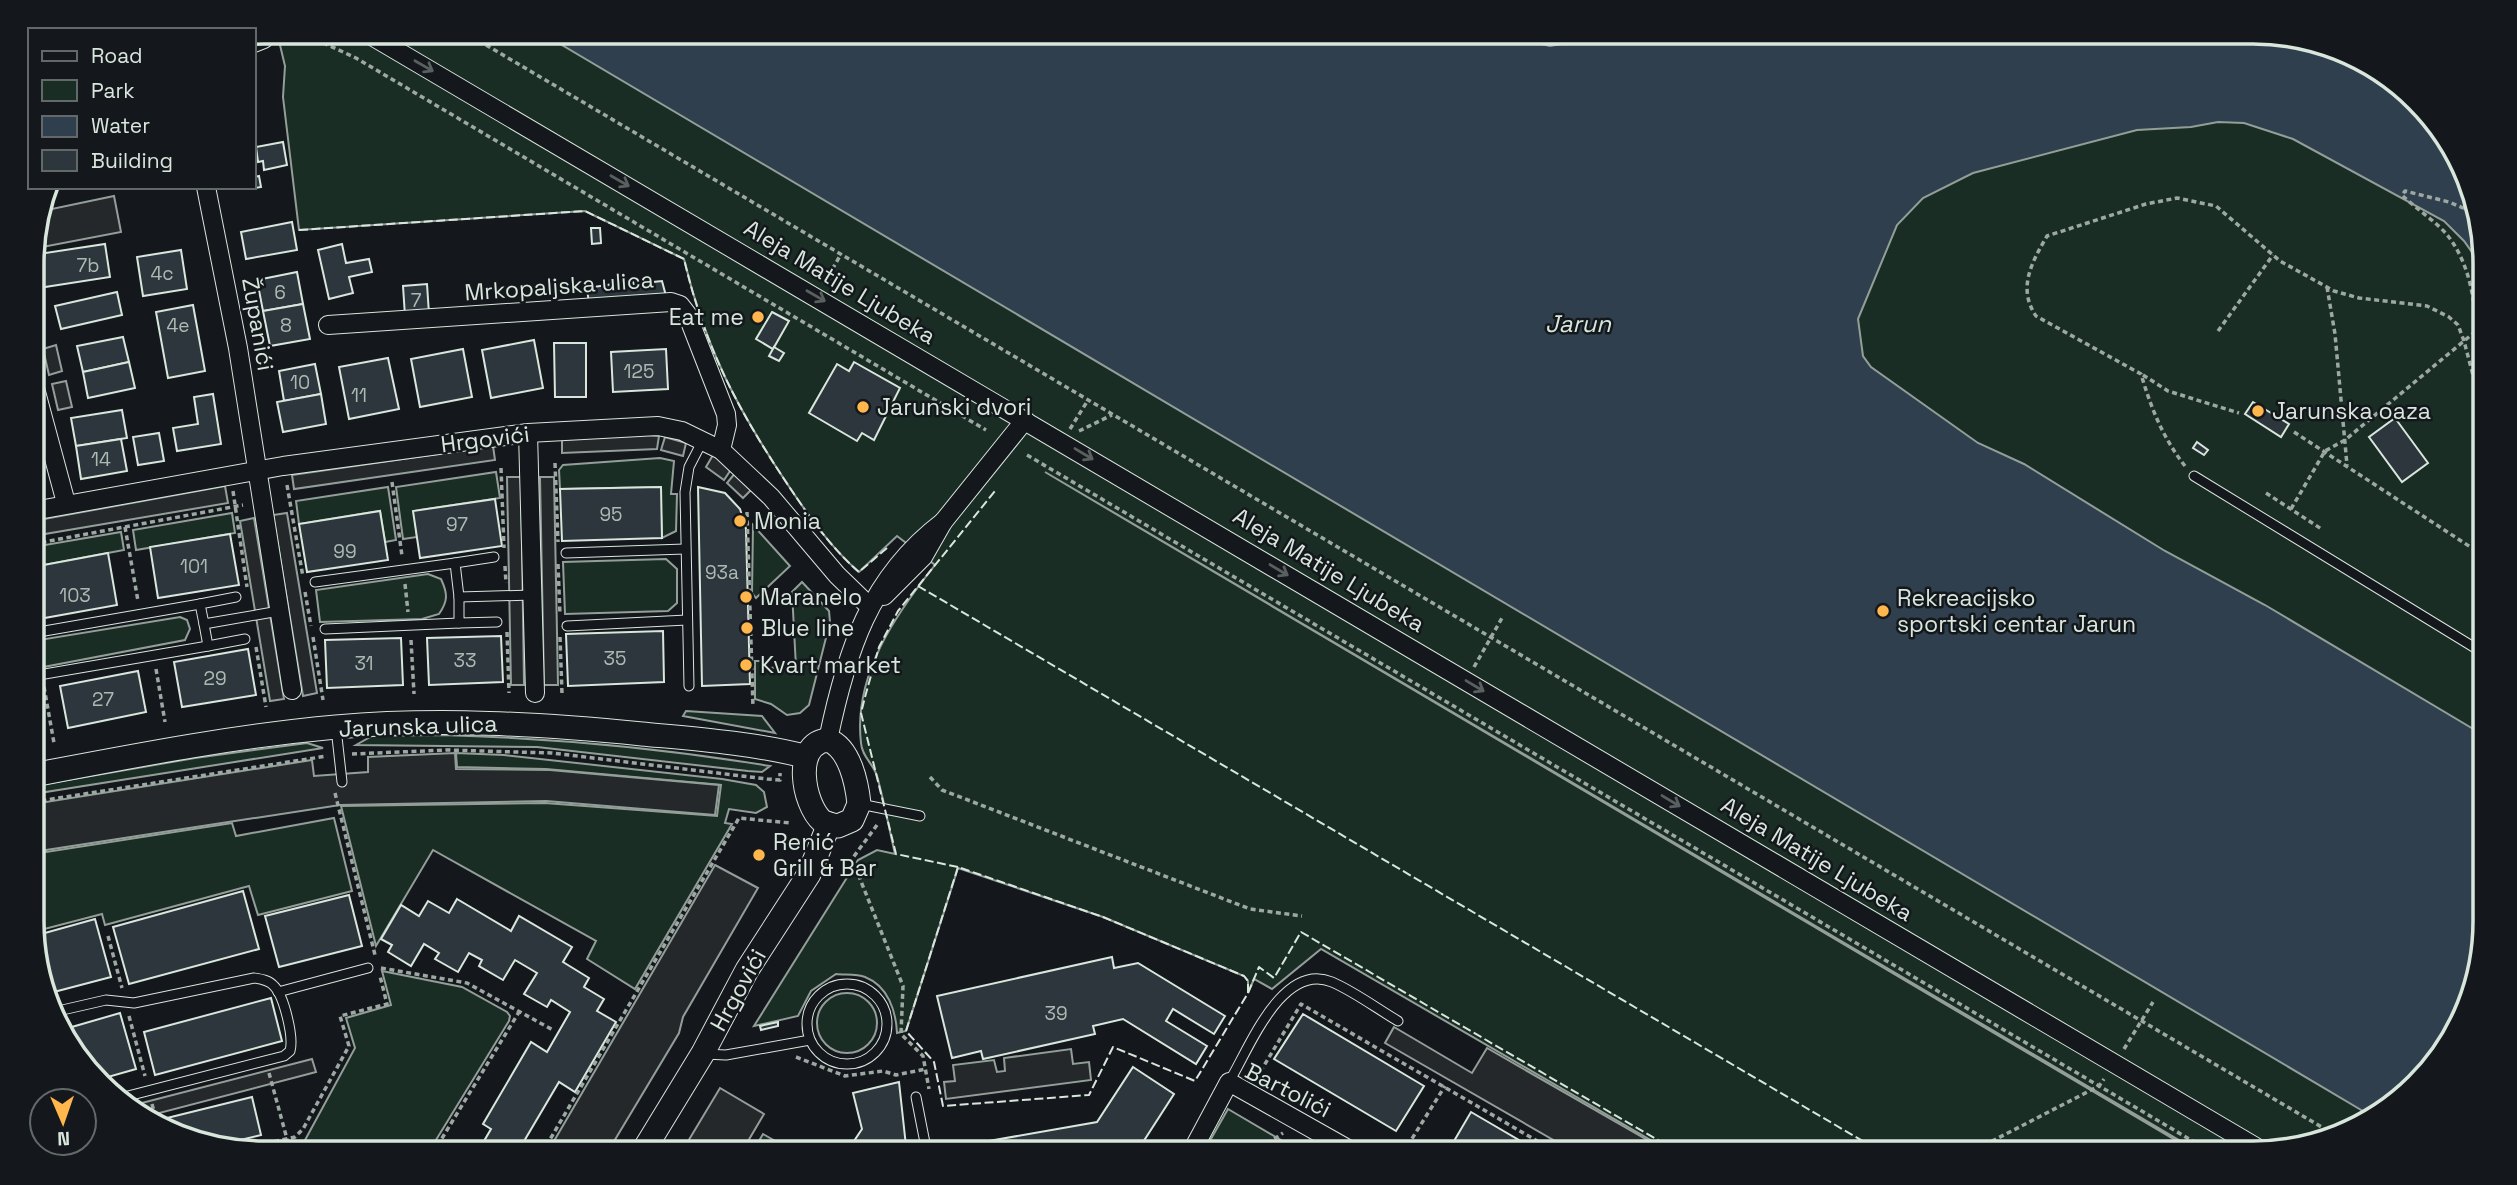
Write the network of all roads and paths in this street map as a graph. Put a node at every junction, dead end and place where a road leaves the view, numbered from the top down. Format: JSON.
{"nodes":[{"id":1,"x":326,"y":44,"type":"edge"},
{"id":2,"x":385,"y":44,"type":"edge"},
{"id":3,"x":485,"y":44,"type":"edge"},
{"id":4,"x":206,"y":189,"type":"edge"},
{"id":5,"x":2467,"y":209,"type":"edge"},
{"id":6,"x":842,"y":253,"type":"junction"},
{"id":7,"x":2273,"y":255,"type":"junction"},
{"id":8,"x":2328,"y":287,"type":"junction"},
{"id":9,"x":821,"y":288,"type":"dead end"},
{"id":10,"x":2473,"y":305,"type":"edge"},
{"id":11,"x":328,"y":325,"type":"dead end"},
{"id":12,"x":2218,"y":331,"type":"dead end"},
{"id":13,"x":2473,"y":334,"type":"edge"},
{"id":14,"x":2465,"y":341,"type":"junction"},
{"id":15,"x":2473,"y":373,"type":"edge"},
{"id":16,"x":2141,"y":374,"type":"junction"},
{"id":17,"x":1088,"y":400,"type":"junction"},
{"id":18,"x":2239,"y":413,"type":"dead end"},
{"id":19,"x":1112,"y":415,"type":"junction"},
{"id":20,"x":1025,"y":420,"type":"junction"},
{"id":21,"x":44,"y":421,"type":"edge"},
{"id":22,"x":986,"y":430,"type":"dead end"},
{"id":23,"x":2294,"y":432,"type":"dead end"},
{"id":24,"x":528,"y":433,"type":"junction"},
{"id":25,"x":703,"y":440,"type":"junction"},
{"id":26,"x":2345,"y":440,"type":"junction"},
{"id":27,"x":721,"y":450,"type":"junction"},
{"id":28,"x":2325,"y":451,"type":"junction"},
{"id":29,"x":1027,"y":455,"type":"dead end"},
{"id":30,"x":1054,"y":457,"type":"dead end"},
{"id":31,"x":555,"y":463,"type":"dead end"},
{"id":32,"x":2347,"y":464,"type":"junction"},
{"id":33,"x":1048,"y":468,"type":"junction"},
{"id":34,"x":256,"y":470,"type":"junction"},
{"id":35,"x":2193,"y":476,"type":"joint"},
{"id":36,"x":392,"y":482,"type":"dead end"},
{"id":37,"x":2266,"y":493,"type":"dead end"},
{"id":38,"x":66,"y":503,"type":"junction"},
{"id":39,"x":252,"y":503,"type":"dead end"},
{"id":40,"x":44,"y":508,"type":"edge"},
{"id":41,"x":2291,"y":509,"type":"junction"},
{"id":42,"x":747,"y":512,"type":"dead end"},
{"id":43,"x":2323,"y":530,"type":"dead end"},
{"id":44,"x":44,"y":542,"type":"edge"},
{"id":45,"x":558,"y":544,"type":"dead end"},
{"id":46,"x":2473,"y":546,"type":"edge"},
{"id":47,"x":685,"y":550,"type":"junction"},
{"id":48,"x":562,"y":556,"type":"joint"},
{"id":49,"x":494,"y":557,"type":"dead end"},
{"id":50,"x":455,"y":563,"type":"junction"},
{"id":51,"x":404,"y":570,"type":"junction"},
{"id":52,"x":315,"y":582,"type":"dead end"},
{"id":53,"x":533,"y":595,"type":"junction"},
{"id":54,"x":236,"y":597,"type":"dead end"},
{"id":55,"x":459,"y":597,"type":"junction"},
{"id":56,"x":200,"y":604,"type":"junction"},
{"id":57,"x":870,"y":607,"type":"junction"},
{"id":58,"x":279,"y":611,"type":"junction"},
{"id":59,"x":1502,"y":618,"type":"dead end"},
{"id":60,"x":687,"y":620,"type":"junction"},
{"id":61,"x":497,"y":622,"type":"dead end"},
{"id":62,"x":204,"y":624,"type":"junction"},
{"id":63,"x":459,"y":624,"type":"junction"},
{"id":64,"x":410,"y":625,"type":"junction"},
{"id":65,"x":567,"y":626,"type":"dead end"},
{"id":66,"x":325,"y":629,"type":"dead end"},
{"id":67,"x":44,"y":631,"type":"edge"},
{"id":68,"x":245,"y":639,"type":"dead end"},
{"id":69,"x":1490,"y":639,"type":"junction"},
{"id":70,"x":208,"y":646,"type":"junction"},
{"id":71,"x":2473,"y":647,"type":"edge"},
{"id":72,"x":1472,"y":672,"type":"dead end"},
{"id":73,"x":44,"y":674,"type":"edge"},
{"id":74,"x":688,"y":686,"type":"dead end"},
{"id":75,"x":292,"y":690,"type":"dead end"},
{"id":76,"x":535,"y":693,"type":"dead end"},
{"id":77,"x":414,"y":694,"type":"dead end"},
{"id":78,"x":562,"y":694,"type":"dead end"},
{"id":79,"x":44,"y":703,"type":"edge"},
{"id":80,"x":753,"y":707,"type":"dead end"},
{"id":81,"x":336,"y":727,"type":"junction"},
{"id":82,"x":828,"y":740,"type":"junction"},
{"id":83,"x":54,"y":743,"type":"dead end"},
{"id":84,"x":353,"y":754,"type":"dead end"},
{"id":85,"x":326,"y":756,"type":"dead end"},
{"id":86,"x":804,"y":756,"type":"junction"},
{"id":87,"x":44,"y":773,"type":"edge"},
{"id":88,"x":780,"y":774,"type":"dead end"},
{"id":89,"x":930,"y":777,"type":"dead end"},
{"id":90,"x":342,"y":782,"type":"dead end"},
{"id":91,"x":44,"y":800,"type":"edge"},
{"id":92,"x":859,"y":804,"type":"junction"},
{"id":93,"x":920,"y":816,"type":"dead end"},
{"id":94,"x":790,"y":823,"type":"dead end"},
{"id":95,"x":829,"y":824,"type":"junction"},
{"id":96,"x":877,"y":825,"type":"dead end"},
{"id":97,"x":1302,"y":916,"type":"dead end"},
{"id":98,"x":108,"y":936,"type":"dead end"},
{"id":99,"x":369,"y":968,"type":"joint"},
{"id":100,"x":278,"y":992,"type":"junction"},
{"id":101,"x":125,"y":1002,"type":"junction"},
{"id":102,"x":2153,"y":1002,"type":"dead end"},
{"id":103,"x":62,"y":1010,"type":"edge"},
{"id":104,"x":519,"y":1012,"type":"junction"},
{"id":105,"x":2141,"y":1020,"type":"junction"},
{"id":106,"x":1398,"y":1021,"type":"dead end"},
{"id":107,"x":552,"y":1030,"type":"dead end"},
{"id":108,"x":810,"y":1040,"type":"junction"},
{"id":109,"x":703,"y":1053,"type":"junction"},
{"id":110,"x":795,"y":1056,"type":"dead end"},
{"id":111,"x":266,"y":1061,"type":"junction"},
{"id":112,"x":2115,"y":1064,"type":"junction"},
{"id":113,"x":926,"y":1069,"type":"junction"},
{"id":114,"x":1229,"y":1082,"type":"junction"},
{"id":115,"x":1445,"y":1086,"type":"junction"},
{"id":116,"x":2099,"y":1086,"type":"junction"},
{"id":117,"x":149,"y":1090,"type":"junction"},
{"id":118,"x":1248,"y":1093,"type":"junction"},
{"id":119,"x":930,"y":1094,"type":"dead end"},
{"id":120,"x":129,"y":1095,"type":"edge"},
{"id":121,"x":916,"y":1097,"type":"dead end"},
{"id":122,"x":155,"y":1113,"type":"edge"},
{"id":123,"x":1299,"y":1121,"type":"junction"},
{"id":124,"x":2326,"y":1129,"type":"edge"},
{"id":125,"x":286,"y":1141,"type":"edge"},
{"id":126,"x":440,"y":1141,"type":"edge"},
{"id":127,"x":549,"y":1141,"type":"edge"},
{"id":128,"x":649,"y":1141,"type":"edge"},
{"id":129,"x":925,"y":1141,"type":"edge"},
{"id":130,"x":1197,"y":1141,"type":"edge"},
{"id":131,"x":1270,"y":1141,"type":"edge"},
{"id":132,"x":1334,"y":1141,"type":"edge"},
{"id":133,"x":1412,"y":1141,"type":"edge"},
{"id":134,"x":1538,"y":1141,"type":"edge"},
{"id":135,"x":1992,"y":1141,"type":"edge"},
{"id":136,"x":2193,"y":1141,"type":"edge"},
{"id":137,"x":2246,"y":1141,"type":"edge"}],
"edges":[{"from":1,"to":22,"type":"path"},
{"from":2,"to":20,"type":"street","name":"Aleja Matije Ljubeka","one_way":true},
{"from":3,"to":6,"type":"path"},
{"from":4,"to":34,"type":"street","name":"Županići"},
{"from":5,"to":10,"type":"path"},
{"from":6,"to":9,"type":"path"},
{"from":6,"to":17,"type":"path"},
{"from":7,"to":8,"type":"path"},
{"from":7,"to":12,"type":"path"},
{"from":7,"to":16,"type":"path"},
{"from":8,"to":14,"type":"path"},
{"from":8,"to":26,"type":"path"},
{"from":11,"to":27,"type":"street","name":"Mrkopaljska ulica"},
{"from":13,"to":14,"type":"path"},
{"from":14,"to":15,"type":"path"},
{"from":14,"to":26,"type":"path"},
{"from":16,"to":18,"type":"path"},
{"from":16,"to":35,"type":"path"},
{"from":17,"to":19,"type":"path"},
{"from":17,"to":19,"type":"path"},
{"from":19,"to":69,"type":"path"},
{"from":20,"to":57,"type":"street"},
{"from":20,"to":112,"type":"street","name":"Aleja Matije Ljubeka","one_way":true},
{"from":21,"to":38,"type":"street"},
{"from":23,"to":28,"type":"path"},
{"from":24,"to":25,"type":"street","name":"Hrgovići"},
{"from":24,"to":34,"type":"street","name":"Hrgovići"},
{"from":24,"to":53,"type":"street"},
{"from":25,"to":27,"type":"street","name":"Hrgovići"},
{"from":25,"to":47,"type":"lane"},
{"from":26,"to":28,"type":"path"},
{"from":26,"to":32,"type":"path"},
{"from":27,"to":57,"type":"street","name":"Hrgovići"},
{"from":28,"to":32,"type":"path"},
{"from":28,"to":41,"type":"path"},
{"from":29,"to":33,"type":"path"},
{"from":30,"to":33,"type":"path"},
{"from":31,"to":45,"type":"path"},
{"from":32,"to":46,"type":"path"},
{"from":33,"to":116,"type":"path"},
{"from":34,"to":38,"type":"street","name":"Hrgovići"},
{"from":34,"to":58,"type":"street"},
{"from":35,"to":71,"type":"lane"},
{"from":36,"to":51,"type":"path"},
{"from":37,"to":41,"type":"path"},
{"from":38,"to":40,"type":"street","name":"Hrgovići"},
{"from":39,"to":44,"type":"path"},
{"from":41,"to":43,"type":"path"},
{"from":42,"to":80,"type":"path"},
{"from":47,"to":48,"type":"lane"},
{"from":47,"to":60,"type":"lane"},
{"from":48,"to":78,"type":"path"},
{"from":49,"to":50,"type":"lane"},
{"from":50,"to":51,"type":"lane"},
{"from":50,"to":55,"type":"lane"},
{"from":51,"to":52,"type":"lane"},
{"from":51,"to":64,"type":"path"},
{"from":53,"to":55,"type":"lane"},
{"from":53,"to":76,"type":"street"},
{"from":54,"to":56,"type":"lane"},
{"from":55,"to":63,"type":"lane"},
{"from":56,"to":62,"type":"lane"},
{"from":56,"to":67,"type":"lane"},
{"from":57,"to":82,"type":"street"},
{"from":58,"to":62,"type":"lane"},
{"from":58,"to":75,"type":"street"},
{"from":59,"to":69,"type":"path"},
{"from":60,"to":65,"type":"lane"},
{"from":60,"to":74,"type":"lane"},
{"from":61,"to":63,"type":"lane"},
{"from":62,"to":70,"type":"lane"},
{"from":63,"to":64,"type":"lane"},
{"from":64,"to":66,"type":"lane"},
{"from":64,"to":77,"type":"path"},
{"from":68,"to":70,"type":"lane"},
{"from":69,"to":72,"type":"path"},
{"from":69,"to":105,"type":"path"},
{"from":70,"to":73,"type":"lane"},
{"from":79,"to":83,"type":"path"},
{"from":81,"to":86,"type":"street","name":"Jarunska ulica"},
{"from":81,"to":87,"type":"street","name":"Jarunska ulica"},
{"from":81,"to":90,"type":"lane"},
{"from":82,"to":86,"type":"street"},
{"from":82,"to":92,"type":"street"},
{"from":84,"to":88,"type":"path"},
{"from":85,"to":91,"type":"path"},
{"from":86,"to":95,"type":"street"},
{"from":89,"to":97,"type":"path"},
{"from":92,"to":93,"type":"lane"},
{"from":92,"to":95,"type":"street"},
{"from":94,"to":127,"type":"path"},
{"from":95,"to":109,"type":"street","name":"Hrgovići"},
{"from":96,"to":113,"type":"path"},
{"from":98,"to":101,"type":"path"},
{"from":99,"to":100,"type":"lane"},
{"from":99,"to":104,"type":"path"},
{"from":100,"to":101,"type":"lane"},
{"from":100,"to":111,"type":"lane"},
{"from":101,"to":103,"type":"lane"},
{"from":101,"to":117,"type":"path"},
{"from":102,"to":105,"type":"path"},
{"from":104,"to":107,"type":"path"},
{"from":104,"to":126,"type":"path"},
{"from":105,"to":112,"type":"path"},
{"from":105,"to":124,"type":"path"},
{"from":106,"to":114,"type":"lane"},
{"from":108,"to":108,"type":"lane"},
{"from":108,"to":109,"type":"lane"},
{"from":109,"to":128,"type":"street","name":"Hrgovići"},
{"from":110,"to":113,"type":"path"},
{"from":111,"to":117,"type":"lane"},
{"from":111,"to":125,"type":"path"},
{"from":112,"to":137,"type":"street","name":"Aleja Matije Ljubeka"},
{"from":113,"to":119,"type":"path"},
{"from":114,"to":118,"type":"street","name":"Bartolići"},
{"from":114,"to":130,"type":"street","name":"Bartolići"},
{"from":115,"to":118,"type":"path"},
{"from":115,"to":133,"type":"path"},
{"from":115,"to":134,"type":"path"},
{"from":116,"to":135,"type":"path"},
{"from":116,"to":136,"type":"path"},
{"from":117,"to":120,"type":"lane"},
{"from":117,"to":122,"type":"path"},
{"from":118,"to":123,"type":"street","name":"Bartolići"},
{"from":121,"to":129,"type":"lane"},
{"from":123,"to":131,"type":"path"},
{"from":123,"to":132,"type":"street","name":"Bartolići"}]}
